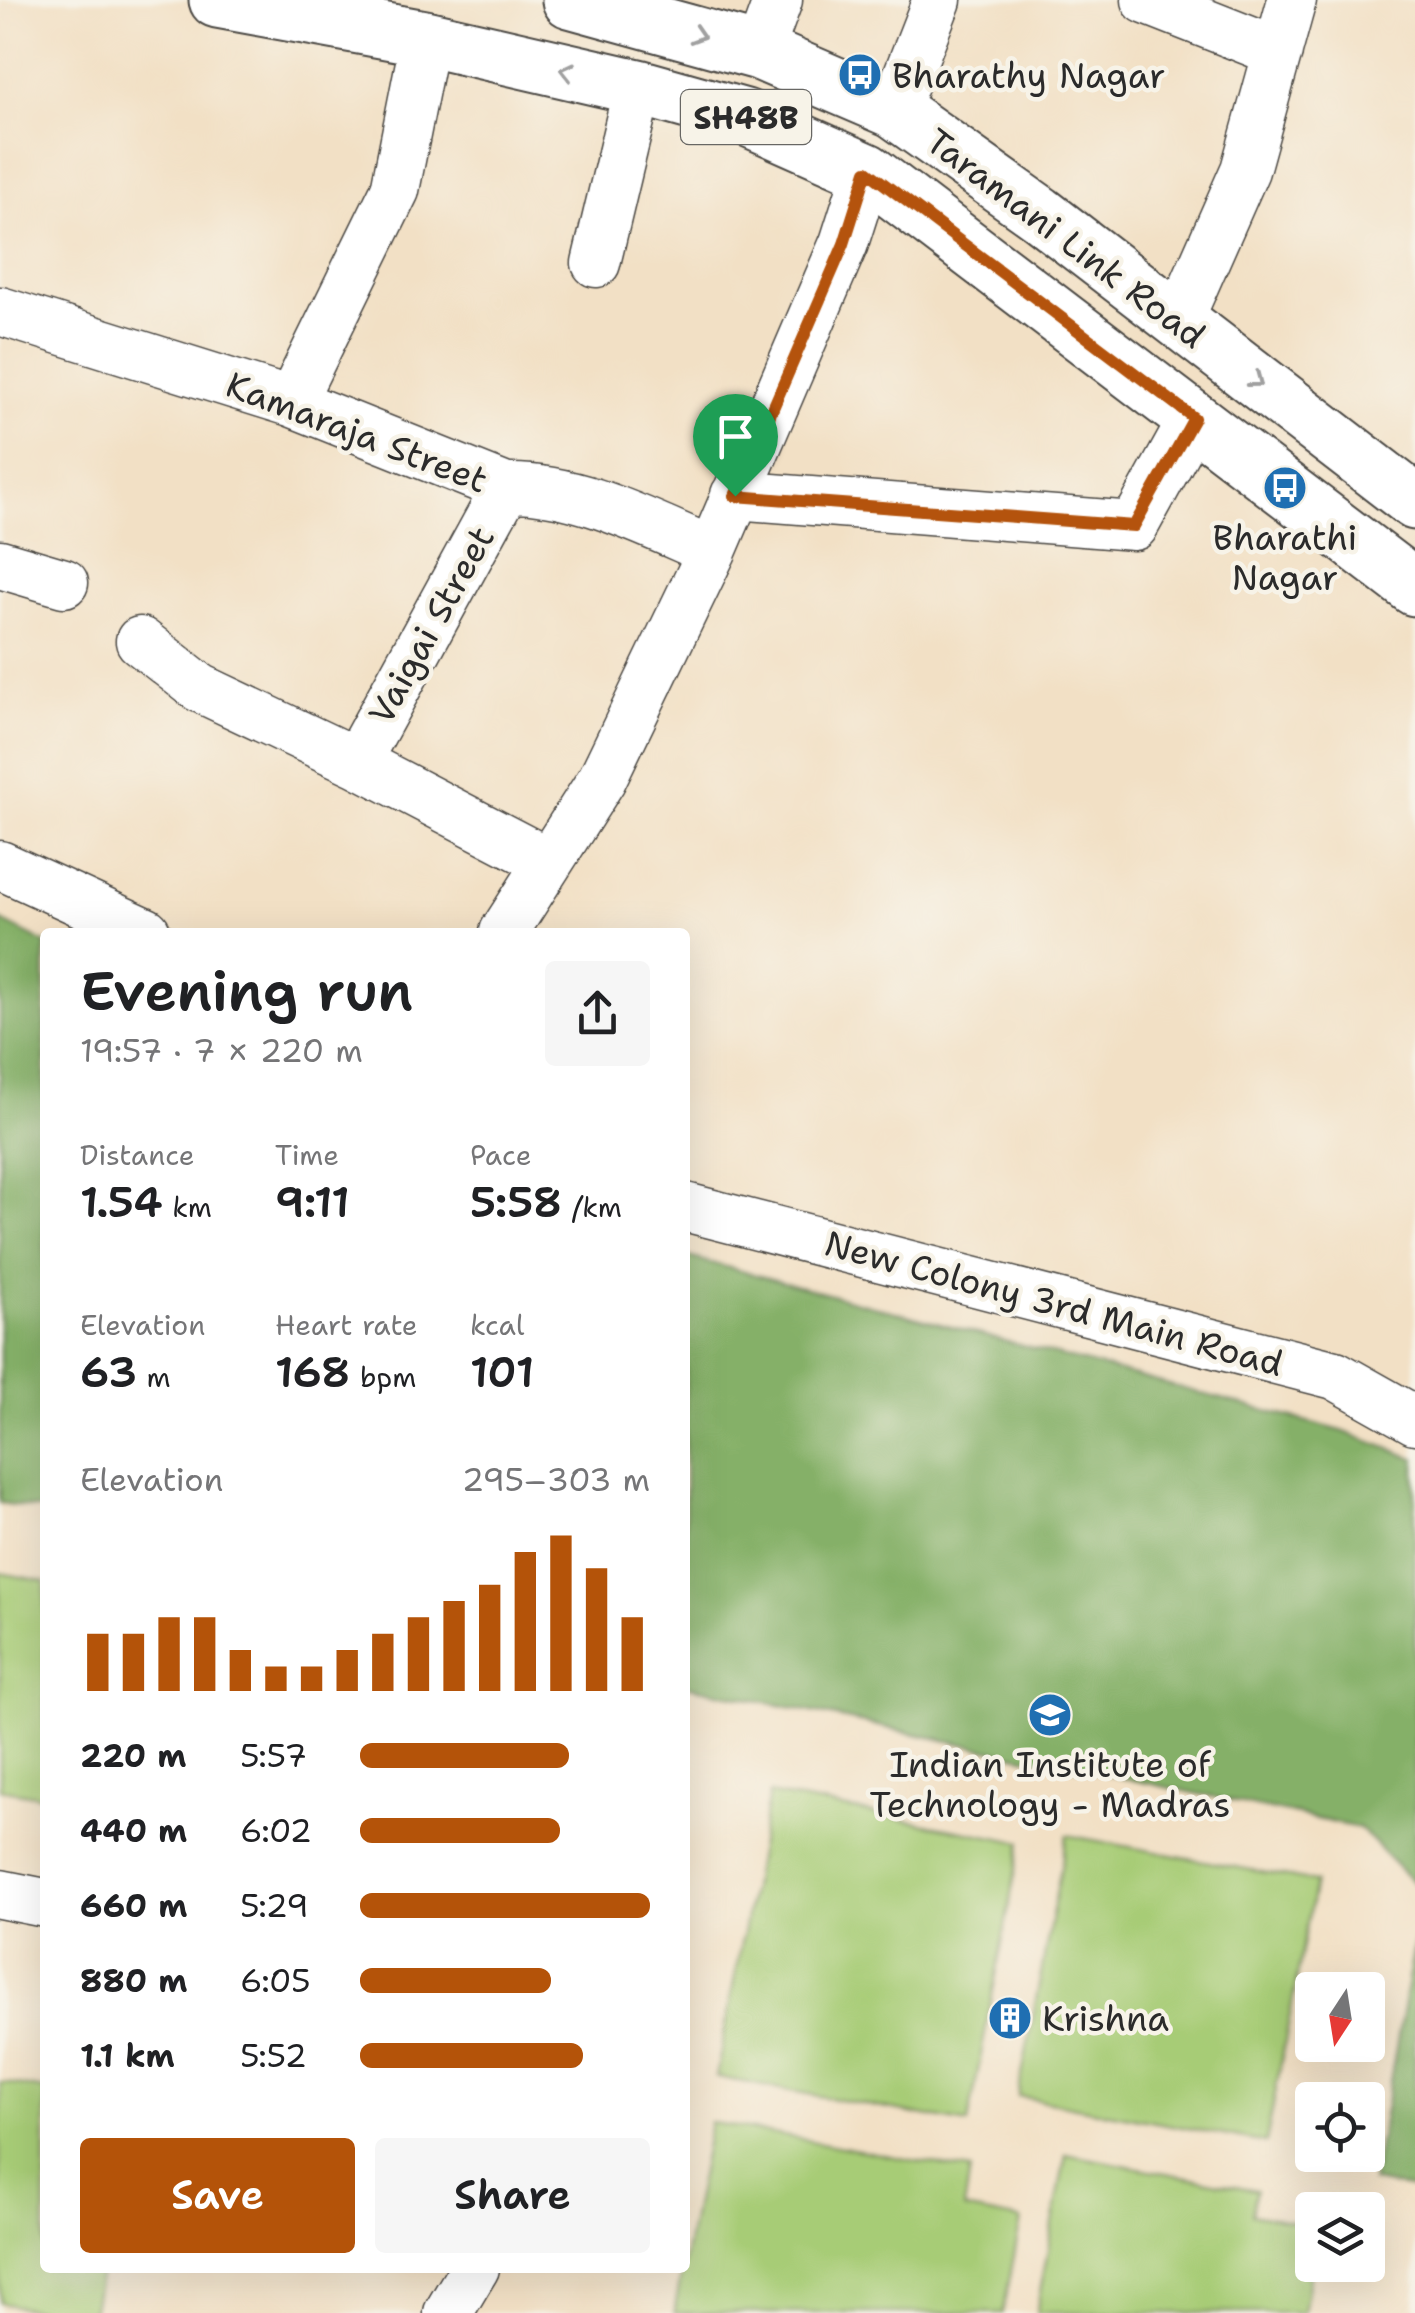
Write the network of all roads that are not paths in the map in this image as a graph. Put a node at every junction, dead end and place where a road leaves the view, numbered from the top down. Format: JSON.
{"nodes":[{"id":1,"x":217,"y":0,"type":"edge"},
{"id":2,"x":778,"y":0,"type":"edge"},
{"id":3,"x":937,"y":0,"type":"edge"},
{"id":4,"x":1146,"y":0,"type":"edge"},
{"id":5,"x":1292,"y":0,"type":"edge"},
{"id":6,"x":604,"y":4,"type":"edge"},
{"id":7,"x":425,"y":38,"type":"junction"},
{"id":8,"x":759,"y":52,"type":"junction"},
{"id":9,"x":1278,"y":52,"type":"junction"},
{"id":10,"x":638,"y":87,"type":"junction"},
{"id":11,"x":894,"y":110,"type":"junction"},
{"id":12,"x":867,"y":171,"type":"junction"},
{"id":13,"x":596,"y":264,"type":"dead end"},
{"id":14,"x":0,"y":311,"type":"edge"},
{"id":15,"x":1178,"y":322,"type":"junction"},
{"id":16,"x":292,"y":402,"type":"junction"},
{"id":17,"x":1194,"y":418,"type":"junction"},
{"id":18,"x":506,"y":488,"type":"junction"},
{"id":19,"x":735,"y":496,"type":"junction"},
{"id":20,"x":1415,"y":502,"type":"edge"},
{"id":21,"x":712,"y":552,"type":"junction"},
{"id":22,"x":0,"y":564,"type":"edge"},
{"id":23,"x":64,"y":583,"type":"dead end"},
{"id":24,"x":1415,"y":588,"type":"edge"},
{"id":25,"x":140,"y":642,"type":"dead end"},
{"id":26,"x":356,"y":762,"type":"junction"},
{"id":27,"x":548,"y":862,"type":"junction"},
{"id":28,"x":0,"y":865,"type":"edge"},
{"id":29,"x":137,"y":928,"type":"edge"},
{"id":30,"x":507,"y":928,"type":"edge"},
{"id":31,"x":690,"y":1208,"type":"edge"},
{"id":32,"x":1415,"y":1420,"type":"edge"},
{"id":33,"x":0,"y":1894,"type":"edge"},
{"id":34,"x":40,"y":1902,"type":"edge"},
{"id":35,"x":472,"y":2273,"type":"edge"},
{"id":36,"x":448,"y":2313,"type":"edge"}],
"edges":[{"from":1,"to":7,"type":"main road","name":"Taramani Link Road","number":"SH48B"},
{"from":2,"to":8,"type":"street"},
{"from":3,"to":11,"type":"street"},
{"from":4,"to":9,"type":"street"},
{"from":5,"to":9,"type":"street"},
{"from":6,"to":8,"type":"main road","name":"Taramani Link Road","number":"SH48B","one_way":true},
{"from":10,"to":7,"type":"main road","name":"Taramani Link Road","number":"SH48B","one_way":true},
{"from":7,"to":16,"type":"street"},
{"from":8,"to":11,"type":"main road","name":"Taramani Link Road","number":"SH48B"},
{"from":9,"to":15,"type":"street"},
{"from":10,"to":12,"type":"main road","name":"Taramani Link Road","number":"SH48B"},
{"from":10,"to":13,"type":"street"},
{"from":11,"to":12,"type":"main road"},
{"from":11,"to":15,"type":"main road","name":"Taramani Link Road","number":"SH48B"},
{"from":12,"to":17,"type":"main road","name":"Taramani Link Road","number":"SH48B"},
{"from":12,"to":19,"type":"street"},
{"from":14,"to":16,"type":"street","name":"Kamaraja Street"},
{"from":15,"to":20,"type":"main road","name":"Taramani Link Road","number":"SH48B","one_way":true},
{"from":16,"to":18,"type":"street","name":"Kamaraja Street"},
{"from":17,"to":19,"type":"street"},
{"from":17,"to":24,"type":"main road","name":"Taramani Link Road","number":"SH48B"},
{"from":18,"to":21,"type":"street","name":"Kamaraja Street"},
{"from":18,"to":26,"type":"street","name":"Vaigai Street"},
{"from":19,"to":21,"type":"street"},
{"from":21,"to":27,"type":"street"},
{"from":22,"to":23,"type":"street"},
{"from":25,"to":26,"type":"street"},
{"from":26,"to":27,"type":"street"},
{"from":27,"to":30,"type":"street"},
{"from":28,"to":29,"type":"street"},
{"from":31,"to":32,"type":"street","name":"New Colony 3rd Main Road"},
{"from":33,"to":34,"type":"street"},
{"from":35,"to":36,"type":"street"}]}
